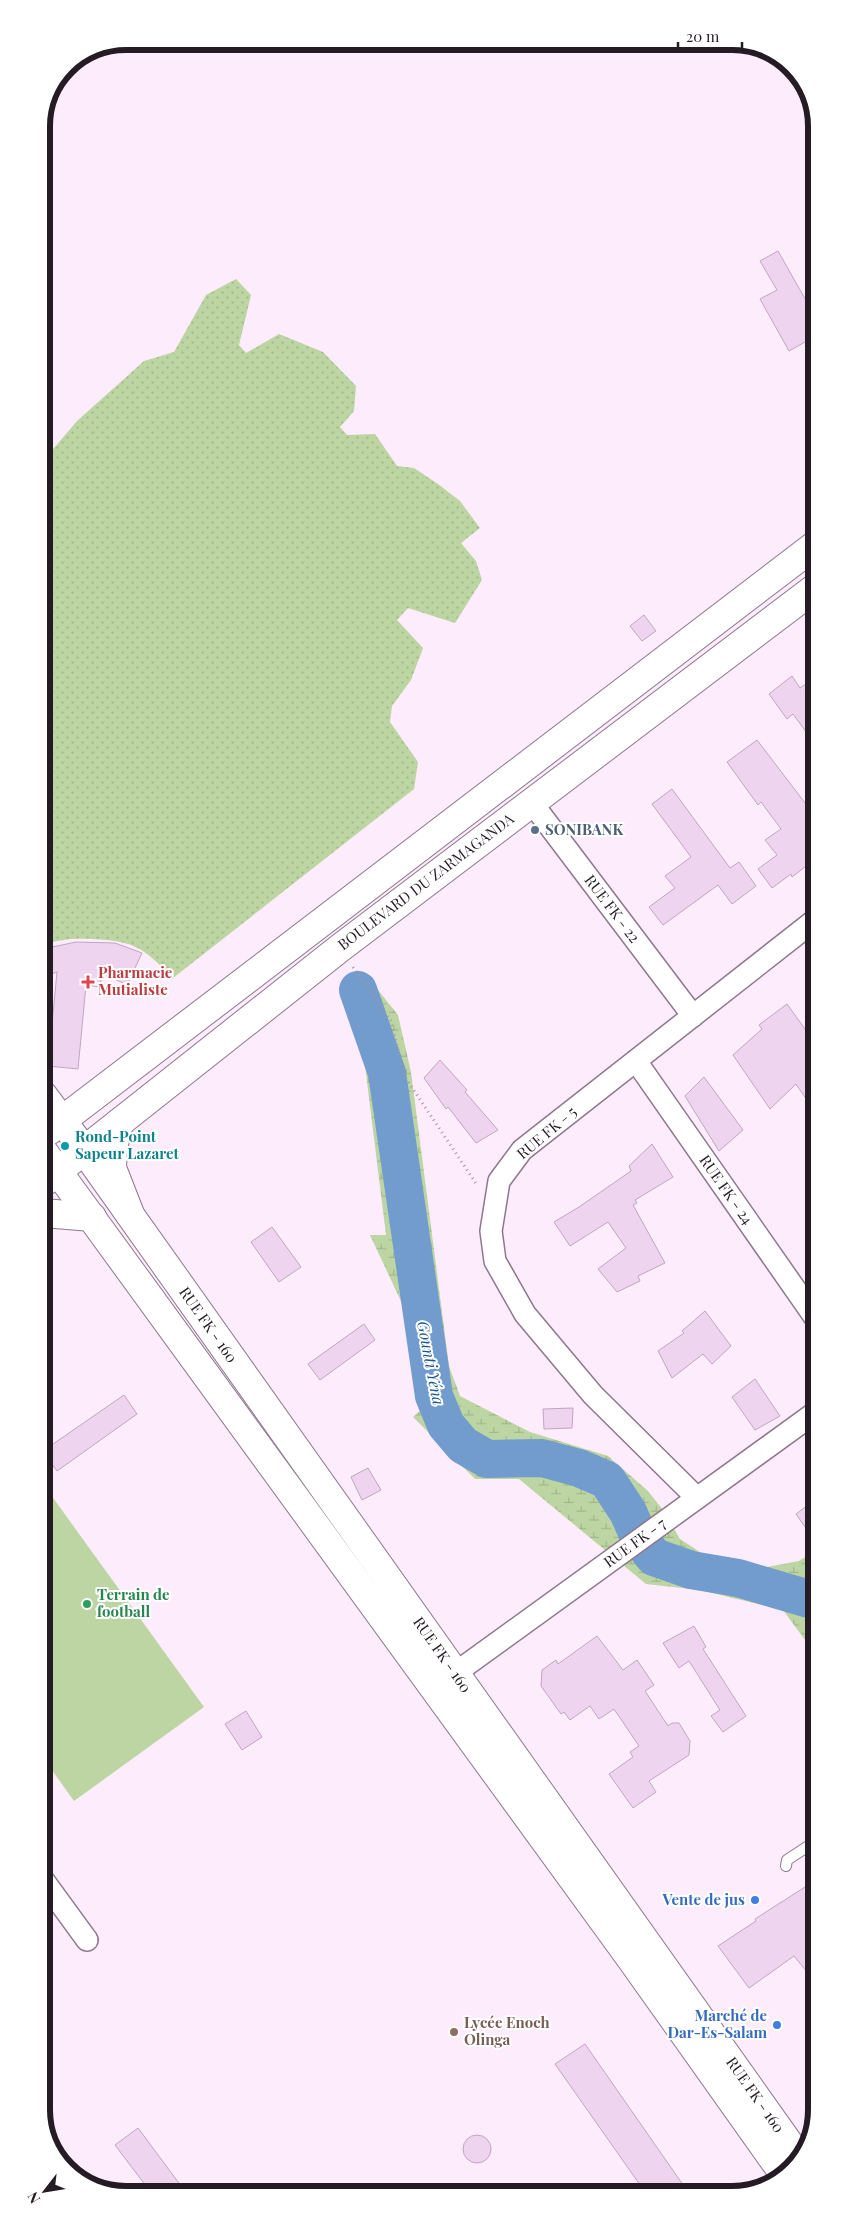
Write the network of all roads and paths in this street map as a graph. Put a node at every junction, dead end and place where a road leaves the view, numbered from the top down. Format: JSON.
{"nodes":[{"id":1,"x":808,"y":551,"type":"edge"},
{"id":2,"x":808,"y":593,"type":"edge"},
{"id":3,"x":655,"y":667,"type":"junction"},
{"id":4,"x":675,"y":695,"type":"junction"},
{"id":5,"x":532,"y":803,"type":"junction"},
{"id":6,"x":808,"y":926,"type":"edge"},
{"id":7,"x":340,"y":948,"type":"junction"},
{"id":8,"x":693,"y":1016,"type":"junction"},
{"id":9,"x":636,"y":1061,"type":"junction"},
{"id":10,"x":119,"y":1122,"type":"junction"},
{"id":11,"x":52,"y":1128,"type":"edge"},
{"id":12,"x":84,"y":1150,"type":"junction"},
{"id":13,"x":50,"y":1167,"type":"edge"},
{"id":14,"x":50,"y":1170,"type":"edge"},
{"id":15,"x":493,"y":1210,"type":"junction"},
{"id":16,"x":50,"y":1214,"type":"edge"},
{"id":17,"x":130,"y":1214,"type":"junction"},
{"id":18,"x":92,"y":1217,"type":"junction"},
{"id":19,"x":808,"y":1308,"type":"edge"},
{"id":20,"x":808,"y":1418,"type":"edge"},
{"id":21,"x":697,"y":1498,"type":"junction"},
{"id":22,"x":444,"y":1681,"type":"junction"},
{"id":23,"x":808,"y":1846,"type":"edge"},
{"id":24,"x":786,"y":1866,"type":"dead end"},
{"id":25,"x":50,"y":1889,"type":"edge"},
{"id":26,"x":87,"y":1940,"type":"dead end"},
{"id":27,"x":640,"y":1952,"type":"junction"},
{"id":28,"x":794,"y":2153,"type":"edge"},
{"id":29,"x":780,"y":2168,"type":"edge"}],
"edges":[{"from":1,"to":3,"type":"main road","name":"BOULEVARD DU ZARMAGANDA"},
{"from":2,"to":4,"type":"main road","name":"BOULEVARD DU ZARMAGANDA"},
{"from":3,"to":4,"type":"main road"},
{"from":3,"to":11,"type":"main road","name":"BOULEVARD DU ZARMAGANDA"},
{"from":4,"to":5,"type":"main road","name":"BOULEVARD DU ZARMAGANDA"},
{"from":5,"to":7,"type":"main road","name":"BOULEVARD DU ZARMAGANDA"},
{"from":5,"to":8,"type":"street","name":"RUE FK - 22"},
{"from":6,"to":8,"type":"street","name":"RUE FK - 5"},
{"from":7,"to":10,"type":"main road","name":"BOULEVARD DU ZARMAGANDA"},
{"from":7,"to":15,"type":"path"},
{"from":8,"to":9,"type":"street","name":"RUE FK - 5"},
{"from":9,"to":15,"type":"street","name":"RUE FK - 5"},
{"from":9,"to":19,"type":"street","name":"RUE FK - 24"},
{"from":10,"to":12,"type":"main road","name":"BOULEVARD DU ZARMAGANDA"},
{"from":10,"to":17,"type":"main road"},
{"from":11,"to":12,"type":"main road","name":"RUE FK - 160"},
{"from":12,"to":13,"type":"main road","name":"BOULEVARD DU ZARMAGANDA"},
{"from":12,"to":17,"type":"main road","name":"RUE FK - 160"},
{"from":14,"to":18,"type":"main road","name":"RUE FK - 160"},
{"from":15,"to":21,"type":"street","name":"RUE FK - 5"},
{"from":16,"to":18,"type":"main road"},
{"from":17,"to":22,"type":"main road","name":"RUE FK - 160"},
{"from":18,"to":22,"type":"main road","name":"RUE FK - 160"},
{"from":20,"to":21,"type":"street","name":"RUE FK - 7"},
{"from":21,"to":22,"type":"street","name":"RUE FK - 7"},
{"from":22,"to":27,"type":"main road","name":"RUE FK - 160"},
{"from":23,"to":24,"type":"lane"},
{"from":25,"to":26,"type":"street"},
{"from":27,"to":28,"type":"main road","name":"RUE FK - 160"},
{"from":27,"to":29,"type":"main road","name":"RUE FK - 160"}]}
